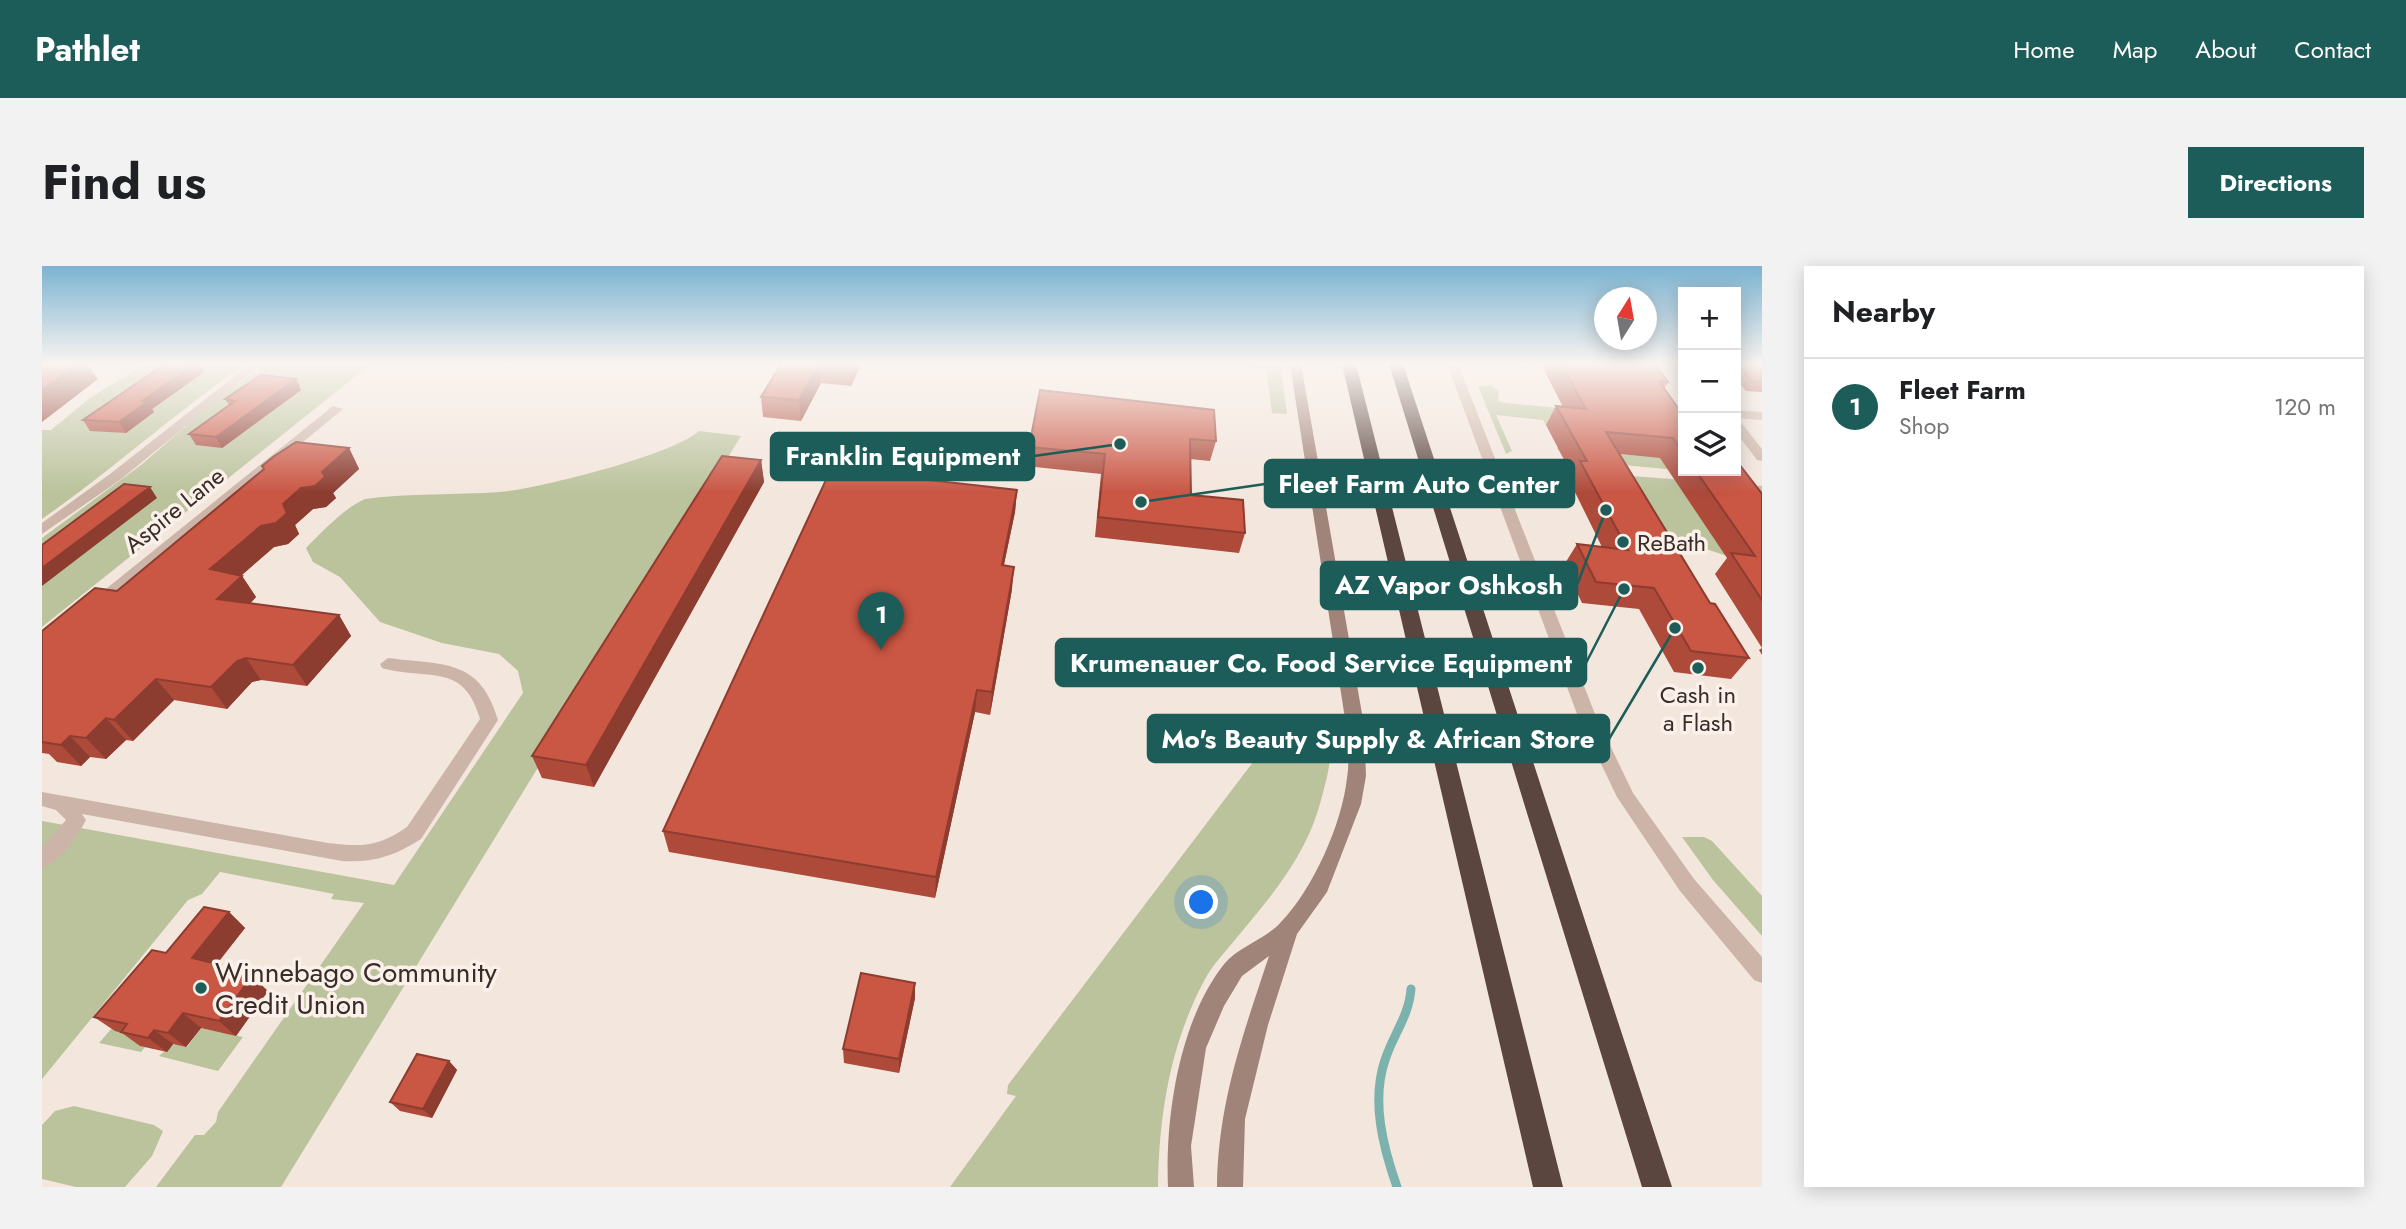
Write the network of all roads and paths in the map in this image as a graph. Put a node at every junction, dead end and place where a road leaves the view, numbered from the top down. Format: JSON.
{"nodes":[{"id":1,"x":202,"y":407,"type":"edge"},
{"id":2,"x":1302,"y":407,"type":"edge"},
{"id":3,"x":1359,"y":407,"type":"edge"},
{"id":4,"x":1410,"y":407,"type":"edge"},
{"id":5,"x":1469,"y":407,"type":"edge"},
{"id":6,"x":337,"y":409,"type":"dead end"},
{"id":7,"x":1741,"y":414,"type":"edge"},
{"id":8,"x":1762,"y":416,"type":"edge"},
{"id":9,"x":1741,"y":430,"type":"edge"},
{"id":10,"x":1762,"y":457,"type":"edge"},
{"id":11,"x":42,"y":530,"type":"edge"},
{"id":12,"x":87,"y":613,"type":"edge"},
{"id":13,"x":388,"y":664,"type":"dead end"},
{"id":14,"x":42,"y":799,"type":"edge"},
{"id":15,"x":63,"y":803,"type":"junction"},
{"id":16,"x":42,"y":860,"type":"edge"},
{"id":17,"x":1288,"y":930,"type":"junction"},
{"id":18,"x":1762,"y":973,"type":"edge"},
{"id":19,"x":1181,"y":1187,"type":"edge"},
{"id":20,"x":1230,"y":1187,"type":"edge"},
{"id":21,"x":1548,"y":1187,"type":"edge"},
{"id":22,"x":1657,"y":1187,"type":"edge"}],
"edges":[{"from":1,"to":11,"type":"street"},
{"from":2,"to":17,"type":"street"},
{"from":3,"to":21,"type":"highway"},
{"from":4,"to":22,"type":"highway"},
{"from":5,"to":18,"type":"street"},
{"from":6,"to":12,"type":"street","name":"Aspire Lane"},
{"from":7,"to":8,"type":"street"},
{"from":9,"to":10,"type":"street"},
{"from":13,"to":15,"type":"street"},
{"from":14,"to":15,"type":"street"},
{"from":15,"to":16,"type":"street"},
{"from":17,"to":19,"type":"street"},
{"from":17,"to":20,"type":"street"}]}
